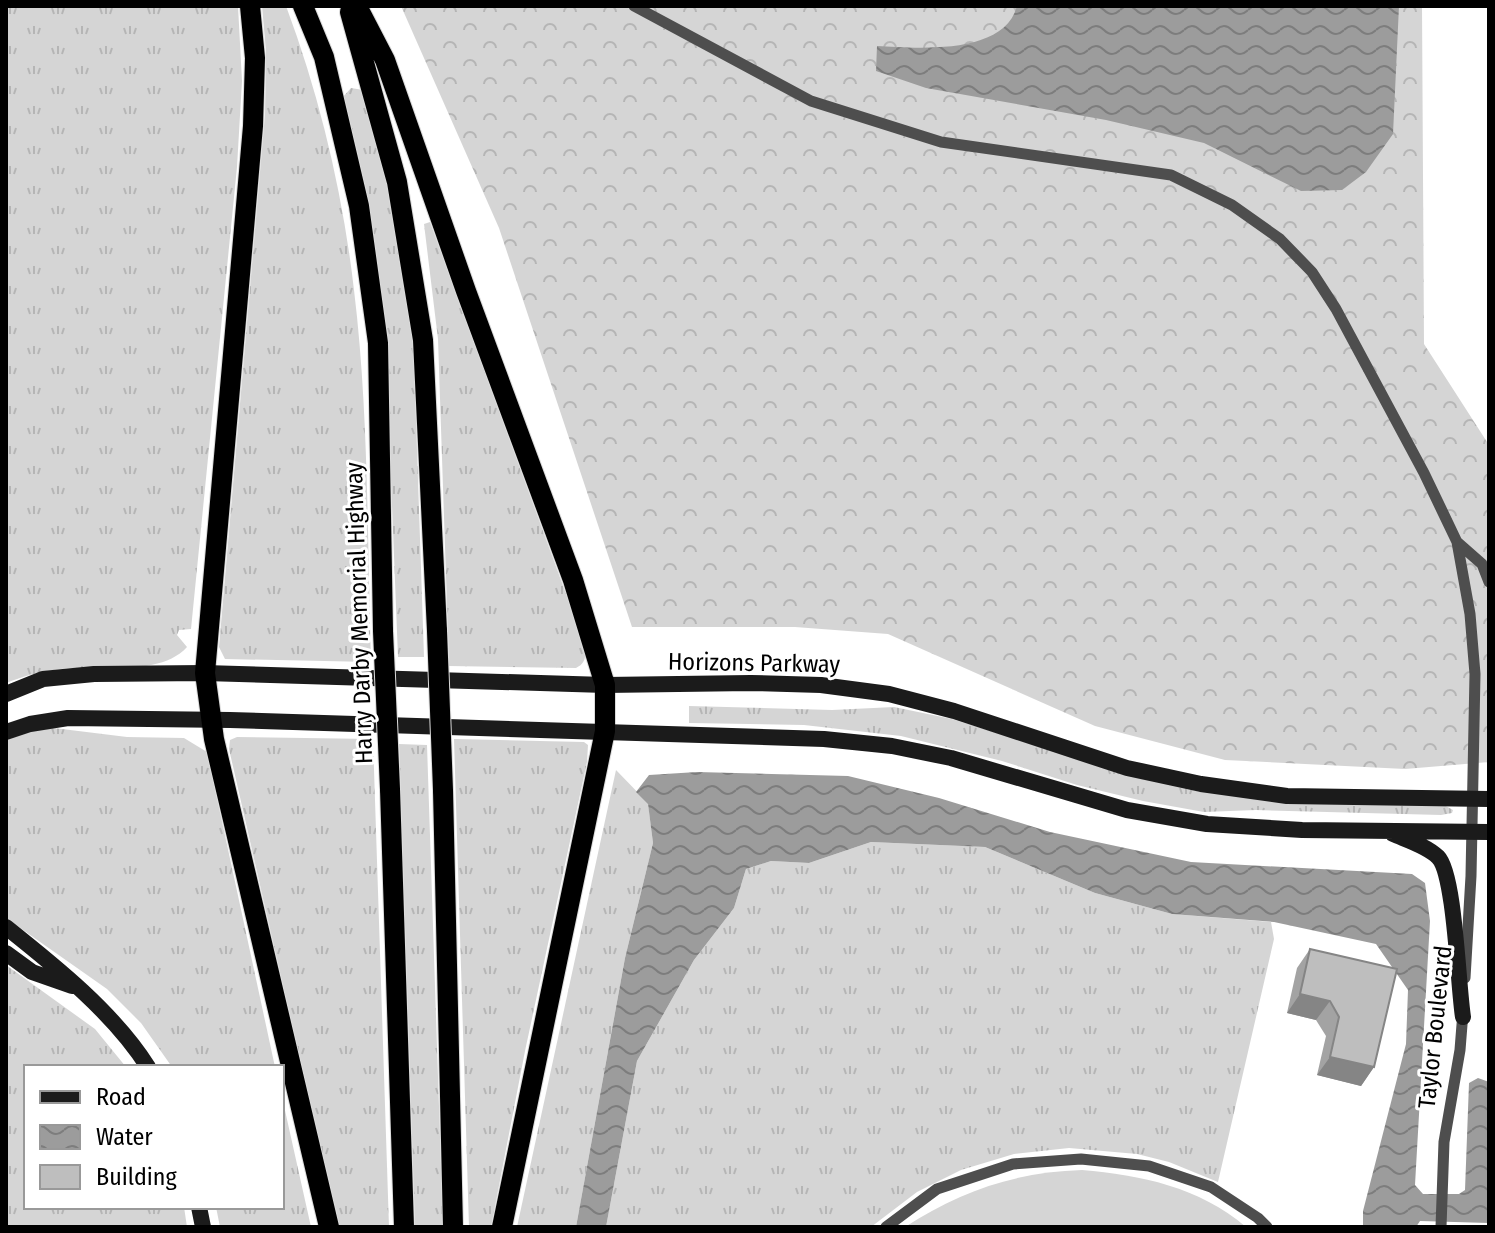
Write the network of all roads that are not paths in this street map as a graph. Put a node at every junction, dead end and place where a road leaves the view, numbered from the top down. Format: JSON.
{"nodes":[{"id":1,"x":250,"y":6,"type":"edge"},
{"id":2,"x":303,"y":6,"type":"edge"},
{"id":3,"x":348,"y":6,"type":"edge"},
{"id":4,"x":357,"y":6,"type":"edge"},
{"id":5,"x":634,"y":6,"type":"edge"},
{"id":6,"x":1457,"y":542,"type":"junction"},
{"id":7,"x":1489,"y":582,"type":"edge"},
{"id":8,"x":205,"y":673,"type":"junction"},
{"id":9,"x":605,"y":685,"type":"junction"},
{"id":10,"x":6,"y":694,"type":"edge"},
{"id":11,"x":211,"y":720,"type":"junction"},
{"id":12,"x":605,"y":731,"type":"junction"},
{"id":13,"x":6,"y":732,"type":"edge"},
{"id":14,"x":1481,"y":799,"type":"edge"},
{"id":15,"x":1388,"y":831,"type":"junction"},
{"id":16,"x":1471,"y":832,"type":"junction"},
{"id":17,"x":1489,"y":832,"type":"edge"},
{"id":18,"x":6,"y":927,"type":"edge"},
{"id":19,"x":6,"y":953,"type":"edge"},
{"id":20,"x":76,"y":987,"type":"junction"},
{"id":21,"x":1463,"y":1017,"type":"junction"},
{"id":22,"x":146,"y":1065,"type":"edge"},
{"id":23,"x":329,"y":1227,"type":"edge"},
{"id":24,"x":404,"y":1227,"type":"edge"},
{"id":25,"x":453,"y":1227,"type":"edge"},
{"id":26,"x":502,"y":1227,"type":"edge"},
{"id":27,"x":886,"y":1227,"type":"edge"},
{"id":28,"x":1267,"y":1227,"type":"edge"},
{"id":29,"x":1441,"y":1227,"type":"edge"}],
"edges":[{"from":1,"to":8,"type":"highway"},
{"from":2,"to":24,"type":"highway","name":"Harry Darby Memorial Highway","bridge":true},
{"from":3,"to":25,"type":"highway","bridge":true},
{"from":4,"to":9,"type":"highway"},
{"from":5,"to":6,"type":"street"},
{"from":6,"to":7,"type":"street"},
{"from":6,"to":14,"type":"street","name":"Taylor Boulevard"},
{"from":8,"to":9,"type":"main road","name":"Horizons Parkway"},
{"from":8,"to":10,"type":"main road","name":"Horizons Parkway"},
{"from":8,"to":11,"type":"highway"},
{"from":9,"to":12,"type":"highway"},
{"from":9,"to":14,"type":"main road","name":"Horizons Parkway"},
{"from":11,"to":12,"type":"main road"},
{"from":11,"to":13,"type":"main road"},
{"from":11,"to":23,"type":"highway"},
{"from":12,"to":15,"type":"main road"},
{"from":12,"to":26,"type":"highway"},
{"from":14,"to":16,"type":"street","name":"Taylor Boulevard"},
{"from":15,"to":16,"type":"main road"},
{"from":15,"to":21,"type":"main road"},
{"from":16,"to":17,"type":"main road"},
{"from":16,"to":21,"type":"street","name":"Taylor Boulevard"},
{"from":18,"to":20,"type":"main road"},
{"from":19,"to":20,"type":"main road"},
{"from":20,"to":22,"type":"main road"},
{"from":21,"to":29,"type":"street","name":"Taylor Boulevard"},
{"from":27,"to":28,"type":"street"}]}
